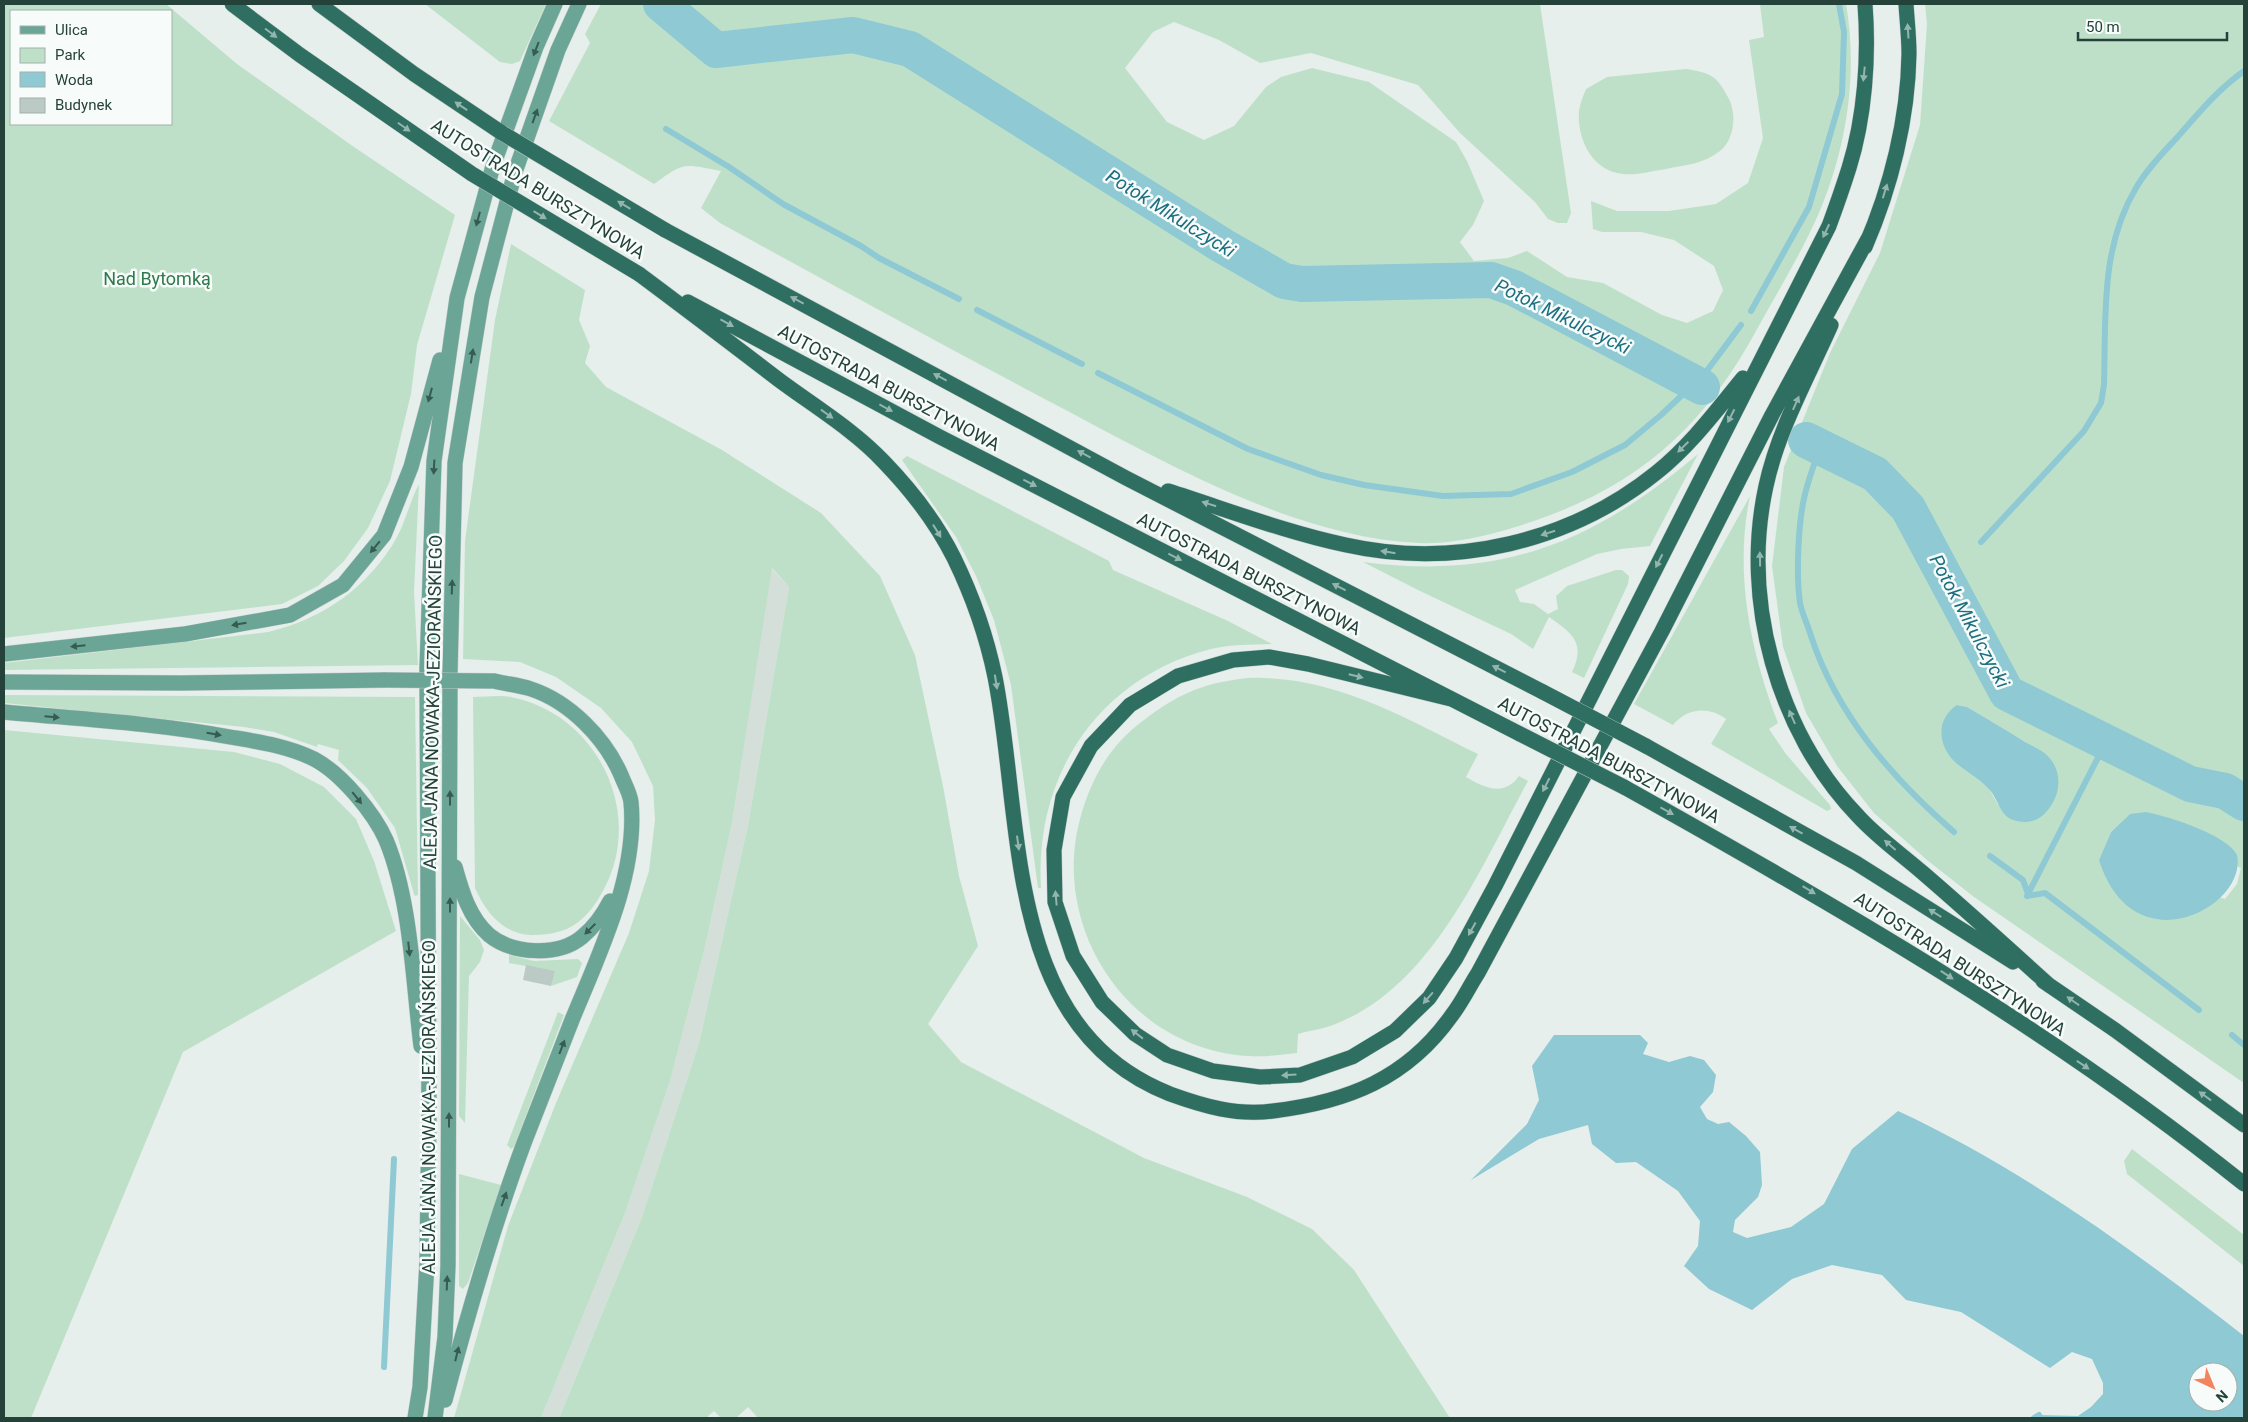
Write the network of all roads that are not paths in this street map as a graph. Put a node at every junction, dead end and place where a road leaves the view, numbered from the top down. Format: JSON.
{"nodes":[{"id":1,"x":232,"y":4,"type":"edge"},
{"id":2,"x":319,"y":4,"type":"edge"},
{"id":3,"x":555,"y":4,"type":"edge"},
{"id":4,"x":579,"y":4,"type":"edge"},
{"id":5,"x":1866,"y":4,"type":"edge"},
{"id":6,"x":1906,"y":4,"type":"edge"},
{"id":7,"x":1869,"y":237,"type":"junction"},
{"id":8,"x":639,"y":274,"type":"junction"},
{"id":9,"x":457,"y":298,"type":"junction"},
{"id":10,"x":1761,"y":357,"type":"junction"},
{"id":11,"x":1126,"y":478,"type":"junction"},
{"id":12,"x":4,"y":654,"type":"edge"},
{"id":13,"x":4,"y":682,"type":"edge"},
{"id":14,"x":1451,"y":699,"type":"junction"},
{"id":15,"x":4,"y":712,"type":"edge"},
{"id":16,"x":450,"y":847,"type":"junction"},
{"id":17,"x":624,"y":874,"type":"junction"},
{"id":18,"x":2050,"y":986,"type":"junction"},
{"id":19,"x":429,"y":1112,"type":"junction"},
{"id":20,"x":2244,"y":1125,"type":"edge"},
{"id":21,"x":2244,"y":1184,"type":"edge"},
{"id":22,"x":415,"y":1418,"type":"edge"},
{"id":23,"x":435,"y":1418,"type":"edge"},
{"id":24,"x":441,"y":1418,"type":"edge"}],
"edges":[{"from":1,"to":8,"type":"highway","name":"AUTOSTRADA BURSZTYNOWA","one_way":true,"bridge":true},
{"from":11,"to":2,"type":"highway","name":"AUTOSTRADA BURSZTYNOWA","one_way":true,"bridge":true},
{"from":3,"to":9,"type":"main road","name":"ALEJA JANA NOWAKA-JEZIORAŃSKIEGO","one_way":true},
{"from":16,"to":4,"type":"main road","name":"ALEJA JANA NOWAKA-JEZIORAŃSKIEGO","one_way":true},
{"from":5,"to":10,"type":"highway","one_way":true},
{"from":7,"to":6,"type":"highway","one_way":true},
{"from":8,"to":7,"type":"highway","one_way":true},
{"from":18,"to":7,"type":"highway","one_way":true},
{"from":8,"to":14,"type":"highway","name":"AUTOSTRADA BURSZTYNOWA","one_way":true},
{"from":9,"to":12,"type":"main road","one_way":true},
{"from":9,"to":19,"type":"main road","name":"ALEJA JANA NOWAKA-JEZIORAŃSKIEGO","one_way":true},
{"from":10,"to":11,"type":"highway","one_way":true},
{"from":10,"to":14,"type":"highway","one_way":true},
{"from":18,"to":11,"type":"highway","name":"AUTOSTRADA BURSZTYNOWA","one_way":true,"bridge":true},
{"from":13,"to":17,"type":"main road","bridge":true},
{"from":14,"to":21,"type":"highway","name":"AUTOSTRADA BURSZTYNOWA","one_way":true,"bridge":true},
{"from":15,"to":19,"type":"main road","one_way":true},
{"from":17,"to":16,"type":"main road","one_way":true},
{"from":23,"to":16,"type":"main road","name":"ALEJA JANA NOWAKA-JEZIORAŃSKIEGO","one_way":true},
{"from":24,"to":17,"type":"main road","one_way":true},
{"from":20,"to":18,"type":"highway","name":"AUTOSTRADA BURSZTYNOWA","one_way":true},
{"from":19,"to":22,"type":"main road","name":"ALEJA JANA NOWAKA-JEZIORAŃSKIEGO"}]}
